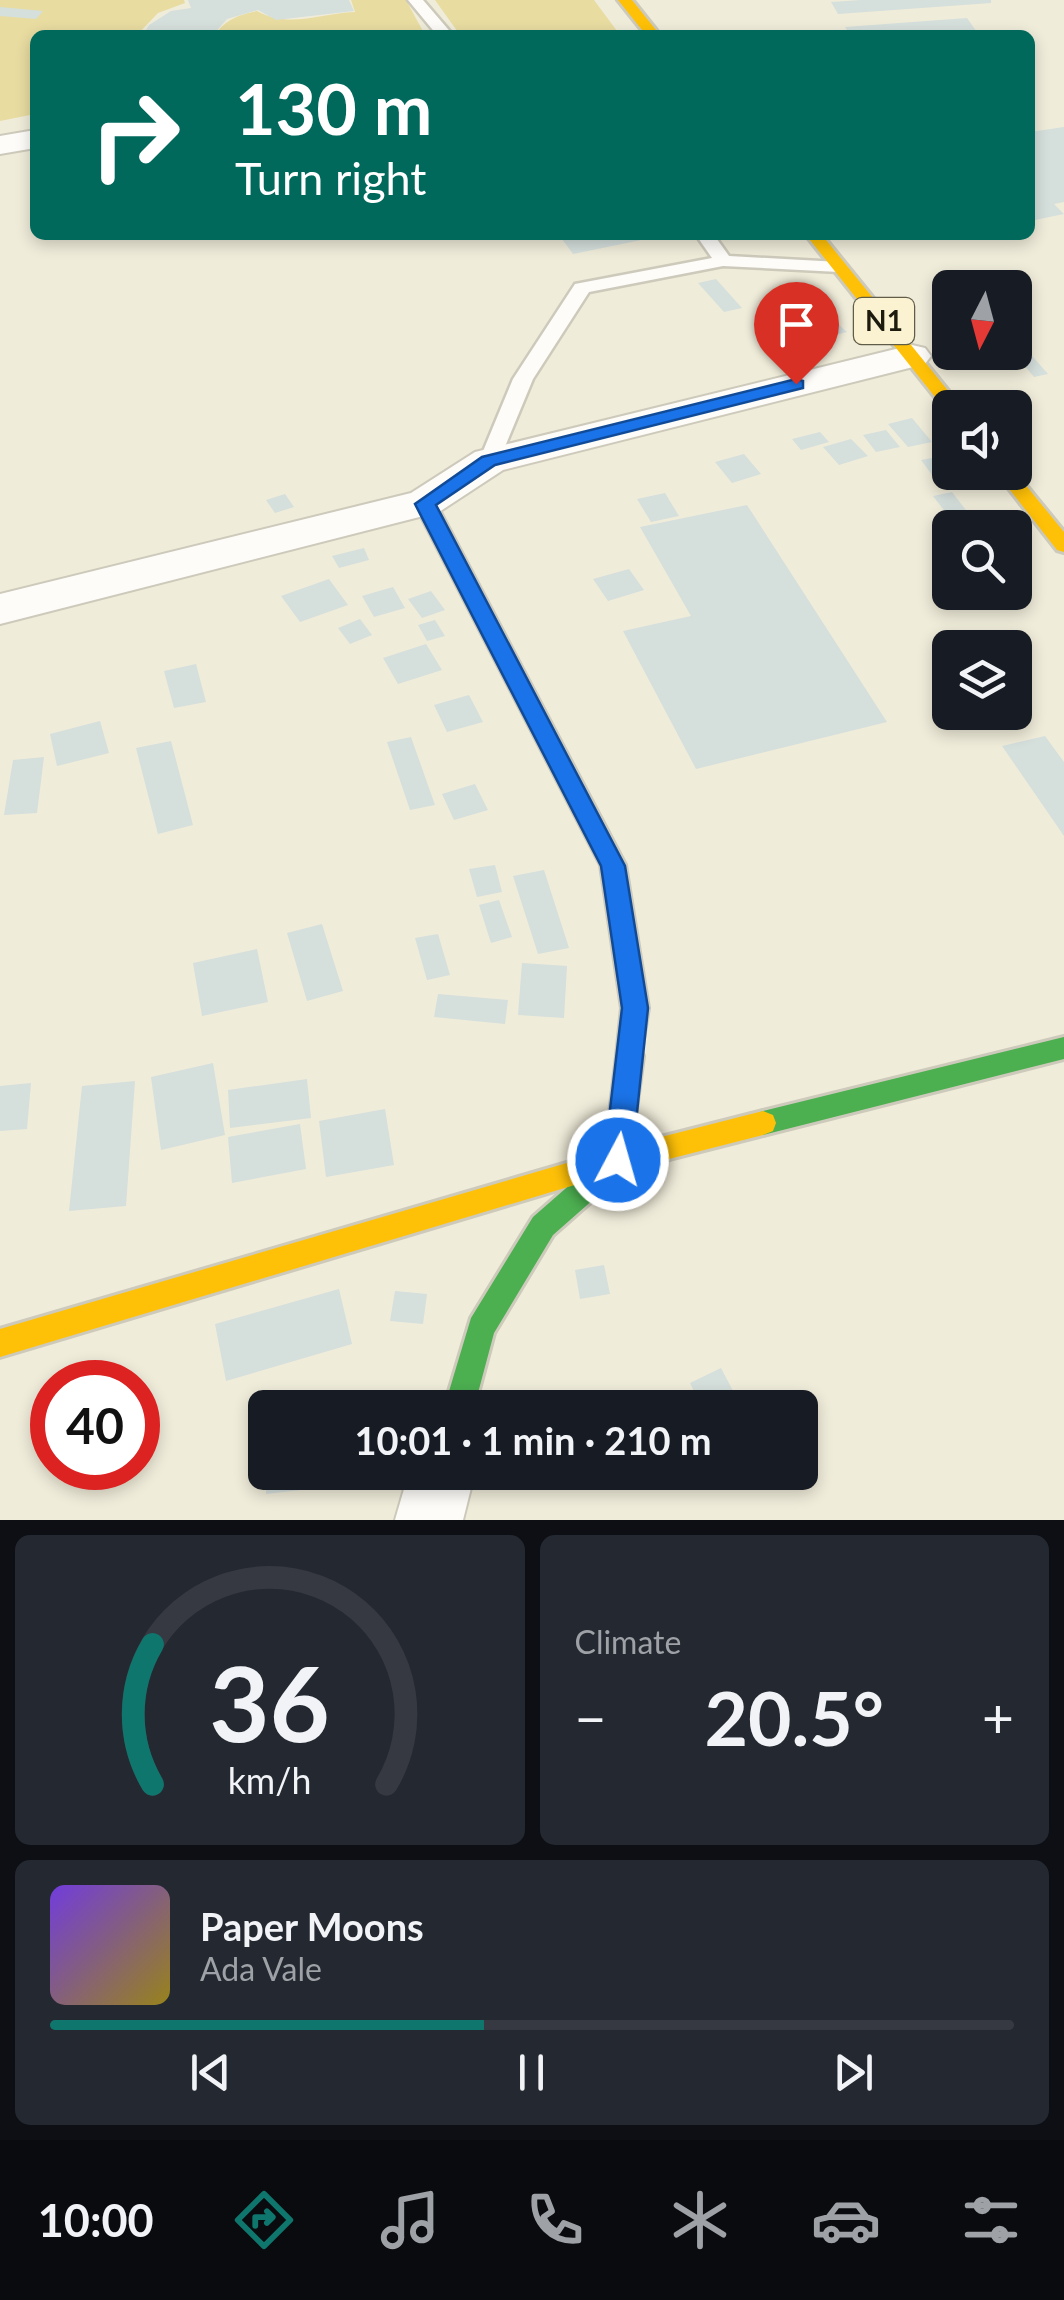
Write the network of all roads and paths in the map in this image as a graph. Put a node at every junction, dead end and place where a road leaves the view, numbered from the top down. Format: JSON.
{"nodes":[{"id":1,"x":415,"y":0,"type":"edge"},
{"id":2,"x":625,"y":0,"type":"edge"},
{"id":3,"x":441,"y":30,"type":"edge"},
{"id":4,"x":649,"y":30,"type":"edge"},
{"id":5,"x":30,"y":140,"type":"edge"},
{"id":6,"x":0,"y":145,"type":"edge"},
{"id":7,"x":708,"y":240,"type":"edge"},
{"id":8,"x":818,"y":240,"type":"edge"},
{"id":9,"x":723,"y":261,"type":"junction"},
{"id":10,"x":839,"y":266,"type":"junction"},
{"id":11,"x":912,"y":356,"type":"junction"},
{"id":12,"x":939,"y":390,"type":"edge"},
{"id":13,"x":488,"y":461,"type":"junction"},
{"id":14,"x":1020,"y":490,"type":"edge"},
{"id":15,"x":425,"y":504,"type":"junction"},
{"id":16,"x":1064,"y":545,"type":"edge"},
{"id":17,"x":0,"y":609,"type":"edge"},
{"id":18,"x":1064,"y":1048,"type":"edge"},
{"id":19,"x":618,"y":1160,"type":"junction"},
{"id":20,"x":0,"y":1343,"type":"edge"},
{"id":21,"x":465,"y":1390,"type":"edge"},
{"id":22,"x":437,"y":1490,"type":"edge"},
{"id":23,"x":429,"y":1520,"type":"edge"}],
"edges":[{"from":1,"to":3,"type":"lane"},
{"from":2,"to":4,"type":"main road"},
{"from":5,"to":6,"type":"street"},
{"from":7,"to":9,"type":"lane"},
{"from":8,"to":10,"type":"main road","number":"N1"},
{"from":9,"to":10,"type":"lane"},
{"from":9,"to":13,"type":"lane"},
{"from":10,"to":11,"type":"main road","number":"N1"},
{"from":11,"to":12,"type":"main road","number":"N1"},
{"from":11,"to":13,"type":"street"},
{"from":13,"to":15,"type":"street"},
{"from":14,"to":16,"type":"main road"},
{"from":15,"to":17,"type":"street"},
{"from":15,"to":19,"type":"main road"},
{"from":18,"to":19,"type":"main road"},
{"from":19,"to":20,"type":"main road"},
{"from":19,"to":21,"type":"main road"},
{"from":22,"to":23,"type":"street"}]}
